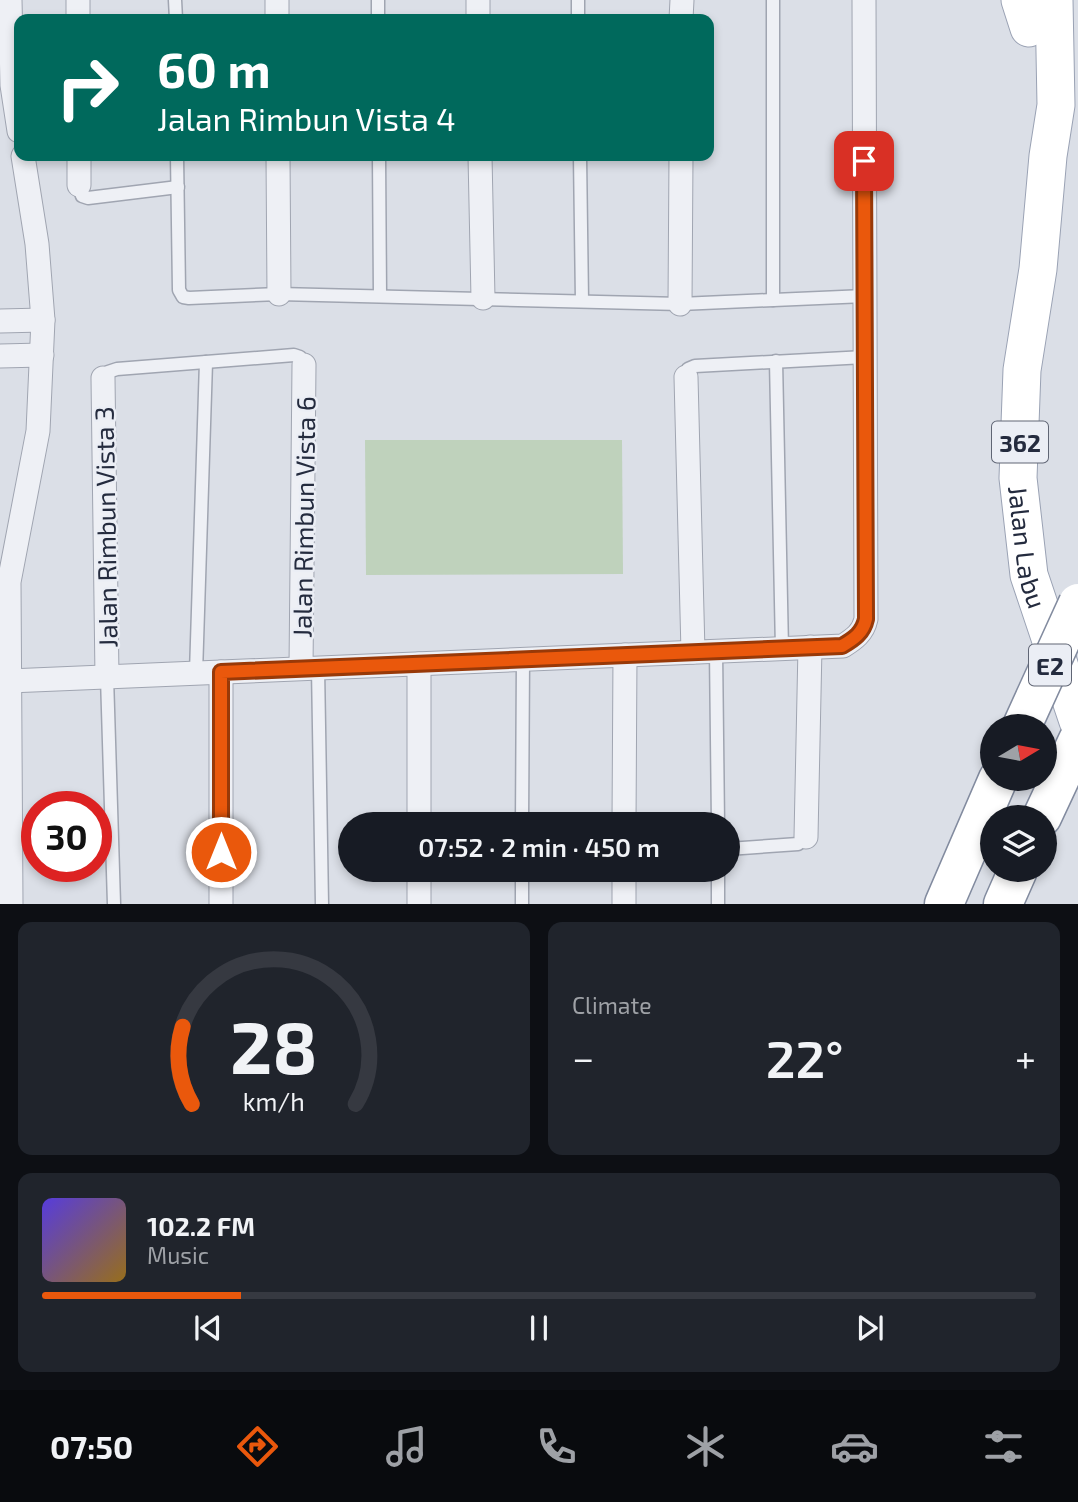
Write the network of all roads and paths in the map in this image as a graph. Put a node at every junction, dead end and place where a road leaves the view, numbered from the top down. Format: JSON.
{"nodes":[{"id":1,"x":10,"y":0,"type":"edge"},
{"id":2,"x":773,"y":0,"type":"edge"},
{"id":3,"x":864,"y":0,"type":"edge"},
{"id":4,"x":1055,"y":0,"type":"edge"},
{"id":5,"x":1027,"y":9,"type":"edge"},
{"id":6,"x":14,"y":98,"type":"edge"},
{"id":7,"x":1048,"y":156,"type":"junction"},
{"id":8,"x":24,"y":161,"type":"edge"},
{"id":9,"x":79,"y":161,"type":"edge"},
{"id":10,"x":177,"y":161,"type":"edge"},
{"id":11,"x":278,"y":161,"type":"edge"},
{"id":12,"x":379,"y":161,"type":"edge"},
{"id":13,"x":480,"y":161,"type":"edge"},
{"id":14,"x":580,"y":161,"type":"edge"},
{"id":15,"x":681,"y":161,"type":"edge"},
{"id":16,"x":79,"y":184,"type":"joint"},
{"id":17,"x":178,"y":187,"type":"junction"},
{"id":18,"x":279,"y":294,"type":"junction"},
{"id":19,"x":380,"y":296,"type":"junction"},
{"id":20,"x":865,"y":296,"type":"junction"},
{"id":21,"x":482,"y":298,"type":"junction"},
{"id":22,"x":773,"y":300,"type":"junction"},
{"id":23,"x":582,"y":301,"type":"junction"},
{"id":24,"x":680,"y":304,"type":"junction"},
{"id":25,"x":43,"y":320,"type":"junction"},
{"id":26,"x":0,"y":321,"type":"edge"},
{"id":27,"x":42,"y":355,"type":"junction"},
{"id":28,"x":0,"y":356,"type":"edge"},
{"id":29,"x":865,"y":357,"type":"junction"},
{"id":30,"x":776,"y":361,"type":"junction"},
{"id":31,"x":206,"y":362,"type":"junction"},
{"id":32,"x":304,"y":365,"type":"joint"},
{"id":33,"x":685,"y":377,"type":"joint"},
{"id":34,"x":103,"y":378,"type":"joint"},
{"id":35,"x":1078,"y":603,"type":"edge"},
{"id":36,"x":810,"y":647,"type":"junction"},
{"id":37,"x":782,"y":649,"type":"junction"},
{"id":38,"x":705,"y":652,"type":"junction"},
{"id":39,"x":625,"y":655,"type":"junction"},
{"id":40,"x":523,"y":659,"type":"junction"},
{"id":41,"x":419,"y":664,"type":"junction"},
{"id":42,"x":310,"y":668,"type":"junction"},
{"id":43,"x":221,"y":672,"type":"junction"},
{"id":44,"x":196,"y":673,"type":"junction"},
{"id":45,"x":107,"y":677,"type":"junction"},
{"id":46,"x":9,"y":681,"type":"junction"},
{"id":47,"x":1027,"y":714,"type":"edge"},
{"id":48,"x":1078,"y":721,"type":"edge"},
{"id":49,"x":1078,"y":740,"type":"edge"},
{"id":50,"x":993,"y":791,"type":"edge"},
{"id":51,"x":1048,"y":804,"type":"edge"},
{"id":52,"x":419,"y":812,"type":"edge"},
{"id":53,"x":522,"y":812,"type":"edge"},
{"id":54,"x":624,"y":812,"type":"edge"},
{"id":55,"x":717,"y":812,"type":"edge"},
{"id":56,"x":806,"y":837,"type":"joint"},
{"id":57,"x":740,"y":848,"type":"edge"},
{"id":58,"x":419,"y":882,"type":"edge"},
{"id":59,"x":522,"y":882,"type":"edge"},
{"id":60,"x":624,"y":882,"type":"edge"},
{"id":61,"x":718,"y":882,"type":"edge"},
{"id":62,"x":1013,"y":882,"type":"edge"},
{"id":63,"x":11,"y":904,"type":"edge"},
{"id":64,"x":114,"y":904,"type":"edge"},
{"id":65,"x":221,"y":904,"type":"edge"},
{"id":66,"x":322,"y":904,"type":"edge"},
{"id":67,"x":419,"y":904,"type":"edge"},
{"id":68,"x":522,"y":904,"type":"edge"},
{"id":69,"x":624,"y":904,"type":"edge"},
{"id":70,"x":718,"y":904,"type":"edge"},
{"id":71,"x":944,"y":904,"type":"edge"},
{"id":72,"x":1003,"y":904,"type":"edge"}],
"edges":[{"from":1,"to":6,"type":"street"},
{"from":2,"to":22,"type":"lane"},
{"from":3,"to":20,"type":"street"},
{"from":4,"to":7,"type":"main road","name":"Jalan Labu","number":"362"},
{"from":5,"to":7,"type":"main road","name":"Jalan Labu","number":"362"},
{"from":7,"to":48,"type":"main road","name":"Jalan Labu","number":"362"},
{"from":8,"to":25,"type":"street"},
{"from":9,"to":16,"type":"street"},
{"from":10,"to":17,"type":"lane"},
{"from":11,"to":18,"type":"street"},
{"from":12,"to":19,"type":"lane"},
{"from":13,"to":21,"type":"street"},
{"from":14,"to":23,"type":"lane"},
{"from":15,"to":24,"type":"street"},
{"from":16,"to":17,"type":"lane"},
{"from":17,"to":18,"type":"lane"},
{"from":18,"to":19,"type":"lane"},
{"from":19,"to":21,"type":"lane"},
{"from":20,"to":22,"type":"lane"},
{"from":20,"to":29,"type":"street"},
{"from":21,"to":23,"type":"lane"},
{"from":22,"to":24,"type":"lane"},
{"from":23,"to":24,"type":"lane"},
{"from":25,"to":26,"type":"street"},
{"from":25,"to":27,"type":"street"},
{"from":27,"to":28,"type":"street"},
{"from":27,"to":46,"type":"street"},
{"from":29,"to":30,"type":"lane"},
{"from":29,"to":36,"type":"street"},
{"from":30,"to":33,"type":"lane"},
{"from":30,"to":37,"type":"lane"},
{"from":31,"to":32,"type":"lane"},
{"from":31,"to":34,"type":"lane"},
{"from":31,"to":44,"type":"lane"},
{"from":32,"to":42,"type":"street","name":"Jalan Rimbun Vista 6"},
{"from":33,"to":38,"type":"street"},
{"from":34,"to":45,"type":"street","name":"Jalan Rimbun Vista 3"},
{"from":35,"to":47,"type":"highway","number":"E2","bridge":true},
{"from":36,"to":37,"type":"street"},
{"from":36,"to":56,"type":"street"},
{"from":37,"to":38,"type":"street"},
{"from":38,"to":39,"type":"street"},
{"from":38,"to":55,"type":"lane"},
{"from":39,"to":40,"type":"street"},
{"from":39,"to":54,"type":"street"},
{"from":40,"to":41,"type":"street"},
{"from":40,"to":53,"type":"lane"},
{"from":41,"to":42,"type":"street"},
{"from":41,"to":52,"type":"street"},
{"from":42,"to":43,"type":"street"},
{"from":42,"to":66,"type":"lane"},
{"from":43,"to":44,"type":"street"},
{"from":43,"to":65,"type":"street"},
{"from":44,"to":45,"type":"street"},
{"from":45,"to":46,"type":"street"},
{"from":45,"to":64,"type":"lane"},
{"from":46,"to":63,"type":"street"},
{"from":49,"to":51,"type":"highway"},
{"from":50,"to":71,"type":"highway"},
{"from":56,"to":57,"type":"lane"},
{"from":58,"to":67,"type":"street"},
{"from":59,"to":68,"type":"lane"},
{"from":60,"to":69,"type":"street"},
{"from":61,"to":70,"type":"lane"},
{"from":62,"to":72,"type":"highway"}]}
